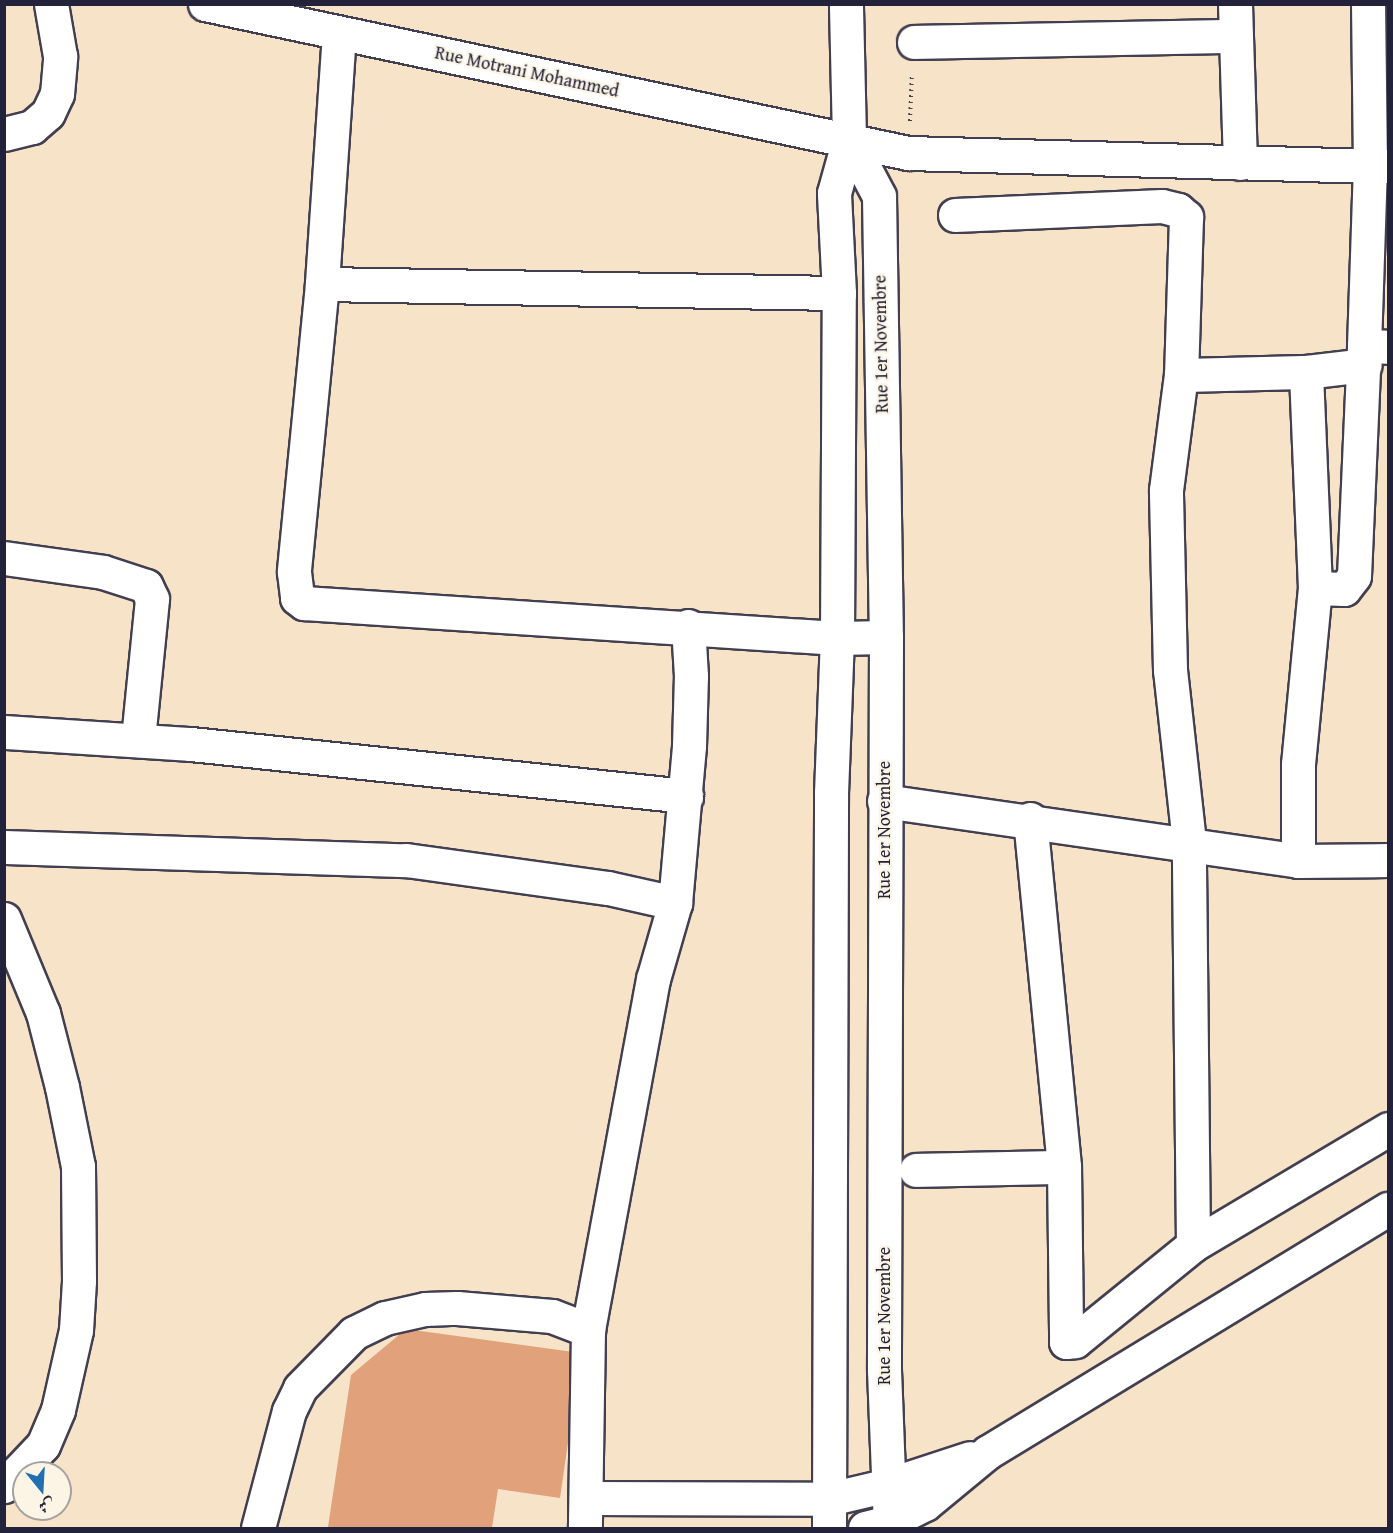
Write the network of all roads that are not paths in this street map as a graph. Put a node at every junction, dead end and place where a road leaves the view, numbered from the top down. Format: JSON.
{"nodes":[{"id":1,"x":51,"y":4,"type":"edge"},
{"id":2,"x":205,"y":4,"type":"edge"},
{"id":3,"x":846,"y":4,"type":"edge"},
{"id":4,"x":1368,"y":4,"type":"edge"},
{"id":5,"x":1235,"y":20,"type":"edge"},
{"id":6,"x":339,"y":33,"type":"junction"},
{"id":7,"x":914,"y":42,"type":"road end"},
{"id":8,"x":4,"y":134,"type":"edge"},
{"id":9,"x":849,"y":139,"type":"junction"},
{"id":10,"x":1240,"y":163,"type":"junction"},
{"id":11,"x":1380,"y":166,"type":"edge"},
{"id":12,"x":956,"y":215,"type":"dead end"},
{"id":13,"x":322,"y":284,"type":"junction"},
{"id":14,"x":839,"y":293,"type":"junction"},
{"id":15,"x":1372,"y":353,"type":"edge"},
{"id":16,"x":1306,"y":372,"type":"junction"},
{"id":17,"x":1181,"y":375,"type":"junction"},
{"id":18,"x":4,"y":558,"type":"edge"},
{"id":19,"x":1315,"y":588,"type":"junction"},
{"id":20,"x":688,"y":626,"type":"junction"},
{"id":21,"x":886,"y":637,"type":"junction"},
{"id":22,"x":837,"y":638,"type":"junction"},
{"id":23,"x":4,"y":732,"type":"edge"},
{"id":24,"x":138,"y":740,"type":"junction"},
{"id":25,"x":686,"y":796,"type":"junction"},
{"id":26,"x":884,"y":801,"type":"junction"},
{"id":27,"x":1030,"y":819,"type":"junction"},
{"id":28,"x":1189,"y":842,"type":"junction"},
{"id":29,"x":4,"y":847,"type":"edge"},
{"id":30,"x":1389,"y":860,"type":"edge"},
{"id":31,"x":1298,"y":861,"type":"junction"},
{"id":32,"x":675,"y":903,"type":"junction"},
{"id":33,"x":4,"y":919,"type":"edge"},
{"id":34,"x":1389,"y":1129,"type":"edge"},
{"id":35,"x":1064,"y":1167,"type":"junction"},
{"id":36,"x":916,"y":1170,"type":"dead end"},
{"id":37,"x":1389,"y":1209,"type":"edge"},
{"id":38,"x":1193,"y":1245,"type":"junction"},
{"id":39,"x":588,"y":1330,"type":"junction"},
{"id":40,"x":988,"y":1452,"type":"junction"},
{"id":41,"x":888,"y":1485,"type":"junction"},
{"id":42,"x":4,"y":1486,"type":"edge"},
{"id":43,"x":586,"y":1513,"type":"edge"},
{"id":44,"x":829,"y":1514,"type":"edge"},
{"id":45,"x":881,"y":1526,"type":"edge"},
{"id":46,"x":258,"y":1528,"type":"edge"}],
"edges":[{"from":1,"to":8,"type":"street"},
{"from":2,"to":6,"type":"street","name":"Rue Motrani Mohammed"},
{"from":3,"to":9,"type":"street","name":"Rue 1er Novembre"},
{"from":4,"to":11,"type":"street"},
{"from":5,"to":7,"type":"street"},
{"from":5,"to":10,"type":"street"},
{"from":6,"to":9,"type":"street","name":"Rue Motrani Mohammed"},
{"from":6,"to":13,"type":"street"},
{"from":9,"to":10,"type":"street","name":"Rue Motrani Mohammed"},
{"from":9,"to":14,"type":"street","name":"Rue 1er Novembre"},
{"from":9,"to":21,"type":"street","name":"Rue 1er Novembre"},
{"from":10,"to":11,"type":"street","name":"Rue Motrani Mohammed"},
{"from":11,"to":15,"type":"street"},
{"from":12,"to":17,"type":"street"},
{"from":13,"to":14,"type":"street"},
{"from":13,"to":20,"type":"street"},
{"from":14,"to":22,"type":"street","name":"Rue 1er Novembre"},
{"from":15,"to":16,"type":"street"},
{"from":15,"to":19,"type":"street"},
{"from":16,"to":17,"type":"street"},
{"from":16,"to":19,"type":"street"},
{"from":17,"to":28,"type":"street"},
{"from":18,"to":24,"type":"street"},
{"from":19,"to":31,"type":"street"},
{"from":20,"to":22,"type":"street"},
{"from":20,"to":25,"type":"street"},
{"from":21,"to":22,"type":"street"},
{"from":21,"to":26,"type":"street","name":"Rue 1er Novembre"},
{"from":22,"to":44,"type":"street","name":"Rue 1er Novembre"},
{"from":23,"to":24,"type":"street"},
{"from":24,"to":25,"type":"street"},
{"from":25,"to":32,"type":"street"},
{"from":26,"to":27,"type":"street"},
{"from":26,"to":41,"type":"street","name":"Rue 1er Novembre"},
{"from":27,"to":28,"type":"street"},
{"from":27,"to":35,"type":"street"},
{"from":28,"to":31,"type":"street"},
{"from":28,"to":38,"type":"street"},
{"from":29,"to":32,"type":"street"},
{"from":30,"to":31,"type":"street"},
{"from":32,"to":39,"type":"street"},
{"from":33,"to":42,"type":"street"},
{"from":34,"to":38,"type":"street"},
{"from":35,"to":36,"type":"street"},
{"from":35,"to":38,"type":"street"},
{"from":37,"to":40,"type":"street"},
{"from":39,"to":43,"type":"street"},
{"from":39,"to":46,"type":"street"},
{"from":40,"to":41,"type":"street"},
{"from":40,"to":45,"type":"street"},
{"from":41,"to":44,"type":"street"},
{"from":41,"to":45,"type":"street","name":"Rue 1er Novembre"},
{"from":43,"to":44,"type":"street"}]}
